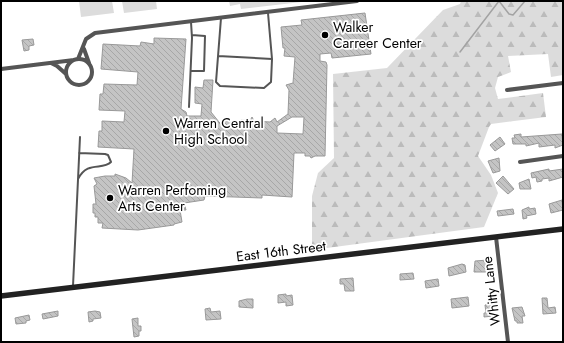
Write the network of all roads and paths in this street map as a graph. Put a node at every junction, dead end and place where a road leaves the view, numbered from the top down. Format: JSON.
{"nodes":[{"id":1,"x":357,"y":1,"type":"edge"},
{"id":2,"x":268,"y":12,"type":"junction"},
{"id":3,"x":221,"y":17,"type":"junction"},
{"id":4,"x":191,"y":21,"type":"junction"},
{"id":5,"x":192,"y":35,"type":"junction"},
{"id":6,"x":84,"y":47,"type":"junction"},
{"id":7,"x":218,"y":56,"type":"junction"},
{"id":8,"x":272,"y":59,"type":"junction"},
{"id":9,"x":77,"y":60,"type":"junction"},
{"id":10,"x":51,"y":63,"type":"junction"},
{"id":11,"x":89,"y":64,"type":"junction"},
{"id":12,"x":1,"y":69,"type":"edge"},
{"id":13,"x":191,"y":70,"type":"junction"},
{"id":14,"x":66,"y":74,"type":"junction"},
{"id":15,"x":563,"y":83,"type":"edge"},
{"id":16,"x":507,"y":90,"type":"dead end"},
{"id":17,"x":189,"y":107,"type":"dead end"},
{"id":18,"x":80,"y":137,"type":"dead end"},
{"id":19,"x":79,"y":153,"type":"junction"},
{"id":20,"x":563,"y":156,"type":"edge"},
{"id":21,"x":520,"y":162,"type":"dead end"},
{"id":22,"x":78,"y":180,"type":"junction"},
{"id":23,"x":563,"y":229,"type":"edge"},
{"id":24,"x":496,"y":237,"type":"junction"},
{"id":25,"x":73,"y":287,"type":"junction"},
{"id":26,"x":1,"y":296,"type":"edge"},
{"id":27,"x":508,"y":342,"type":"edge"}],
"edges":[{"from":1,"to":2,"type":"street"},
{"from":2,"to":3,"type":"street"},
{"from":2,"to":8,"type":"lane"},
{"from":3,"to":4,"type":"street"},
{"from":3,"to":7,"type":"lane"},
{"from":4,"to":5,"type":"lane"},
{"from":4,"to":6,"type":"street"},
{"from":5,"to":13,"type":"lane"},
{"from":5,"to":13,"type":"lane"},
{"from":6,"to":9,"type":"street"},
{"from":6,"to":11,"type":"street"},
{"from":7,"to":8,"type":"lane"},
{"from":7,"to":8,"type":"lane"},
{"from":9,"to":10,"type":"street"},
{"from":9,"to":11,"type":"street"},
{"from":9,"to":14,"type":"street"},
{"from":10,"to":12,"type":"street"},
{"from":10,"to":14,"type":"street"},
{"from":11,"to":14,"type":"street"},
{"from":13,"to":17,"type":"lane"},
{"from":15,"to":16,"type":"street"},
{"from":18,"to":19,"type":"lane"},
{"from":19,"to":22,"type":"lane"},
{"from":19,"to":22,"type":"lane"},
{"from":20,"to":21,"type":"street"},
{"from":22,"to":25,"type":"lane"},
{"from":23,"to":24,"type":"street","name":"East 16th Street"},
{"from":24,"to":25,"type":"street","name":"East 16th Street"},
{"from":24,"to":27,"type":"street","name":"Whitty Lane"},
{"from":25,"to":26,"type":"street","name":"East 16th Street"}]}
